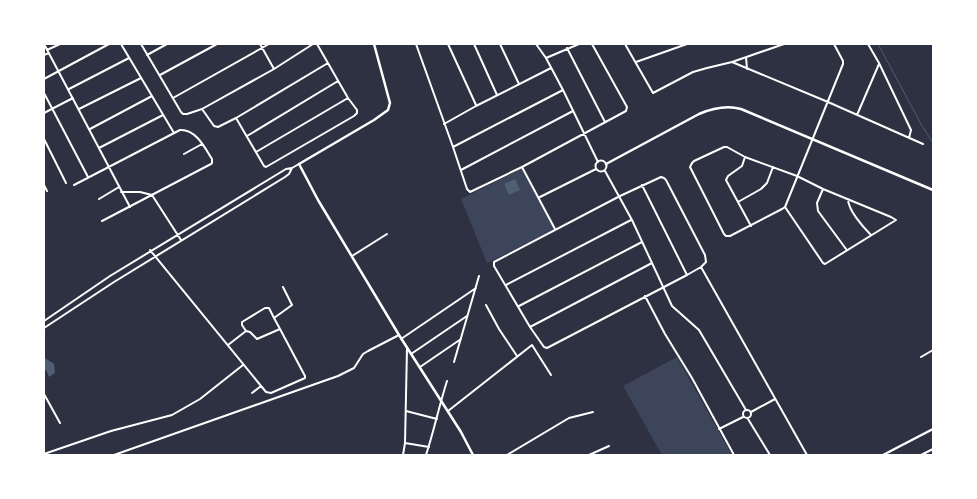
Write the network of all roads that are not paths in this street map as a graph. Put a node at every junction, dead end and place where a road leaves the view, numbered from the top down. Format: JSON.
{"nodes":[{"id":1,"x":44,"y":44,"type":"edge"},
{"id":2,"x":60,"y":44,"type":"edge"},
{"id":3,"x":109,"y":44,"type":"edge"},
{"id":4,"x":121,"y":44,"type":"edge"},
{"id":5,"x":141,"y":44,"type":"edge"},
{"id":6,"x":167,"y":44,"type":"edge"},
{"id":7,"x":217,"y":44,"type":"edge"},
{"id":8,"x":260,"y":44,"type":"edge"},
{"id":9,"x":269,"y":44,"type":"edge"},
{"id":10,"x":313,"y":44,"type":"edge"},
{"id":11,"x":317,"y":44,"type":"edge"},
{"id":12,"x":374,"y":44,"type":"edge"},
{"id":13,"x":416,"y":44,"type":"edge"},
{"id":14,"x":448,"y":44,"type":"edge"},
{"id":15,"x":474,"y":44,"type":"edge"},
{"id":16,"x":500,"y":44,"type":"edge"},
{"id":17,"x":536,"y":44,"type":"edge"},
{"id":18,"x":579,"y":44,"type":"edge"},
{"id":19,"x":592,"y":44,"type":"edge"},
{"id":20,"x":625,"y":44,"type":"edge"},
{"id":21,"x":687,"y":44,"type":"edge"},
{"id":22,"x":784,"y":44,"type":"edge"},
{"id":23,"x":834,"y":44,"type":"edge"},
{"id":24,"x":868,"y":44,"type":"edge"},
{"id":25,"x":262,"y":48,"type":"junction"},
{"id":26,"x":567,"y":48,"type":"junction"},
{"id":27,"x":48,"y":52,"type":"junction"},
{"id":28,"x":44,"y":55,"type":"edge"},
{"id":29,"x":147,"y":55,"type":"junction"},
{"id":30,"x":746,"y":57,"type":"junction"},
{"id":31,"x":129,"y":58,"type":"junction"},
{"id":32,"x":546,"y":58,"type":"junction"},
{"id":33,"x":636,"y":62,"type":"junction"},
{"id":34,"x":732,"y":62,"type":"junction"},
{"id":35,"x":328,"y":63,"type":"junction"},
{"id":36,"x":879,"y":63,"type":"junction"},
{"id":37,"x":551,"y":68,"type":"junction"},
{"id":38,"x":274,"y":69,"type":"junction"},
{"id":39,"x":748,"y":69,"type":"junction"},
{"id":40,"x":59,"y":71,"type":"junction"},
{"id":41,"x":159,"y":75,"type":"junction"},
{"id":42,"x":141,"y":78,"type":"junction"},
{"id":43,"x":44,"y":79,"type":"edge"},
{"id":44,"x":338,"y":81,"type":"junction"},
{"id":45,"x":519,"y":85,"type":"junction"},
{"id":46,"x":68,"y":89,"type":"junction"},
{"id":47,"x":563,"y":90,"type":"junction"},
{"id":48,"x":44,"y":93,"type":"edge"},
{"id":49,"x":152,"y":96,"type":"junction"},
{"id":50,"x":497,"y":96,"type":"junction"},
{"id":51,"x":73,"y":98,"type":"junction"},
{"id":52,"x":173,"y":98,"type":"junction"},
{"id":53,"x":348,"y":98,"type":"junction"},
{"id":54,"x":828,"y":102,"type":"junction"},
{"id":55,"x":476,"y":106,"type":"junction"},
{"id":56,"x":52,"y":109,"type":"junction"},
{"id":57,"x":79,"y":109,"type":"junction"},
{"id":58,"x":202,"y":109,"type":"junction"},
{"id":59,"x":573,"y":111,"type":"junction"},
{"id":60,"x":44,"y":113,"type":"edge"},
{"id":61,"x":163,"y":114,"type":"junction"},
{"id":62,"x":857,"y":115,"type":"junction"},
{"id":63,"x":236,"y":118,"type":"junction"},
{"id":64,"x":605,"y":122,"type":"junction"},
{"id":65,"x":444,"y":124,"type":"junction"},
{"id":66,"x":89,"y":129,"type":"junction"},
{"id":67,"x":174,"y":133,"type":"junction"},
{"id":68,"x":584,"y":133,"type":"junction"},
{"id":69,"x":247,"y":136,"type":"junction"},
{"id":70,"x":909,"y":138,"type":"junction"},
{"id":71,"x":44,"y":139,"type":"edge"},
{"id":72,"x":813,"y":139,"type":"junction"},
{"id":73,"x":202,"y":144,"type":"junction"},
{"id":74,"x":923,"y":144,"type":"dead end"},
{"id":75,"x":453,"y":146,"type":"junction"},
{"id":76,"x":99,"y":148,"type":"junction"},
{"id":77,"x":256,"y":152,"type":"junction"},
{"id":78,"x":184,"y":154,"type":"dead end"},
{"id":79,"x":745,"y":157,"type":"junction"},
{"id":80,"x":598,"y":162,"type":"junction"},
{"id":81,"x":299,"y":164,"type":"junction"},
{"id":82,"x":606,"y":164,"type":"junction"},
{"id":83,"x":522,"y":167,"type":"junction"},
{"id":84,"x":773,"y":167,"type":"junction"},
{"id":85,"x":109,"y":168,"type":"junction"},
{"id":86,"x":292,"y":168,"type":"junction"},
{"id":87,"x":596,"y":169,"type":"junction"},
{"id":88,"x":461,"y":170,"type":"junction"},
{"id":89,"x":605,"y":171,"type":"junction"},
{"id":90,"x":797,"y":176,"type":"junction"},
{"id":91,"x":88,"y":178,"type":"junction"},
{"id":92,"x":66,"y":183,"type":"dead end"},
{"id":93,"x":44,"y":185,"type":"edge"},
{"id":94,"x":74,"y":185,"type":"dead end"},
{"id":95,"x":642,"y":185,"type":"junction"},
{"id":96,"x":119,"y":187,"type":"junction"},
{"id":97,"x":823,"y":189,"type":"junction"},
{"id":98,"x":933,"y":190,"type":"edge"},
{"id":99,"x":47,"y":191,"type":"dead end"},
{"id":100,"x":121,"y":192,"type":"junction"},
{"id":101,"x":152,"y":195,"type":"junction"},
{"id":102,"x":620,"y":196,"type":"junction"},
{"id":103,"x":538,"y":197,"type":"junction"},
{"id":104,"x":99,"y":199,"type":"dead end"},
{"id":105,"x":848,"y":199,"type":"junction"},
{"id":106,"x":738,"y":202,"type":"junction"},
{"id":107,"x":130,"y":207,"type":"junction"},
{"id":108,"x":785,"y":207,"type":"junction"},
{"id":109,"x":632,"y":220,"type":"junction"},
{"id":110,"x":102,"y":222,"type":"dead end"},
{"id":111,"x":751,"y":226,"type":"junction"},
{"id":112,"x":555,"y":230,"type":"junction"},
{"id":113,"x":178,"y":234,"type":"junction"},
{"id":114,"x":387,"y":234,"type":"dead end"},
{"id":115,"x":871,"y":235,"type":"junction"},
{"id":116,"x":182,"y":240,"type":"junction"},
{"id":117,"x":642,"y":242,"type":"junction"},
{"id":118,"x":150,"y":250,"type":"junction"},
{"id":119,"x":847,"y":250,"type":"junction"},
{"id":120,"x":156,"y":256,"type":"junction"},
{"id":121,"x":352,"y":256,"type":"junction"},
{"id":122,"x":653,"y":263,"type":"junction"},
{"id":123,"x":701,"y":267,"type":"junction"},
{"id":124,"x":687,"y":275,"type":"junction"},
{"id":125,"x":479,"y":276,"type":"dead end"},
{"id":126,"x":506,"y":285,"type":"junction"},
{"id":127,"x":283,"y":287,"type":"dead end"},
{"id":128,"x":476,"y":288,"type":"junction"},
{"id":129,"x":663,"y":288,"type":"junction"},
{"id":130,"x":645,"y":296,"type":"junction"},
{"id":131,"x":486,"y":305,"type":"dead end"},
{"id":132,"x":519,"y":306,"type":"junction"},
{"id":133,"x":468,"y":315,"type":"junction"},
{"id":134,"x":274,"y":318,"type":"junction"},
{"id":135,"x":44,"y":322,"type":"edge"},
{"id":136,"x":530,"y":327,"type":"junction"},
{"id":137,"x":44,"y":328,"type":"edge"},
{"id":138,"x":280,"y":329,"type":"junction"},
{"id":139,"x":246,"y":331,"type":"junction"},
{"id":140,"x":399,"y":335,"type":"junction"},
{"id":141,"x":462,"y":338,"type":"junction"},
{"id":142,"x":401,"y":339,"type":"junction"},
{"id":143,"x":228,"y":345,"type":"junction"},
{"id":144,"x":408,"y":348,"type":"junction"},
{"id":145,"x":933,"y":350,"type":"edge"},
{"id":146,"x":411,"y":354,"type":"junction"},
{"id":147,"x":517,"y":356,"type":"junction"},
{"id":148,"x":922,"y":357,"type":"dead end"},
{"id":149,"x":454,"y":362,"type":"dead end"},
{"id":150,"x":244,"y":365,"type":"junction"},
{"id":151,"x":420,"y":367,"type":"junction"},
{"id":152,"x":551,"y":375,"type":"dead end"},
{"id":153,"x":447,"y":381,"type":"dead end"},
{"id":154,"x":261,"y":386,"type":"junction"},
{"id":155,"x":252,"y":393,"type":"dead end"},
{"id":156,"x":44,"y":394,"type":"edge"},
{"id":157,"x":775,"y":399,"type":"junction"},
{"id":158,"x":441,"y":401,"type":"junction"},
{"id":159,"x":746,"y":410,"type":"junction"},
{"id":160,"x":406,"y":411,"type":"junction"},
{"id":161,"x":448,"y":411,"type":"junction"},
{"id":162,"x":594,"y":412,"type":"dead end"},
{"id":163,"x":751,"y":412,"type":"junction"},
{"id":164,"x":743,"y":417,"type":"junction"},
{"id":165,"x":748,"y":418,"type":"junction"},
{"id":166,"x":437,"y":419,"type":"junction"},
{"id":167,"x":60,"y":423,"type":"dead end"},
{"id":168,"x":719,"y":429,"type":"junction"},
{"id":169,"x":933,"y":429,"type":"edge"},
{"id":170,"x":405,"y":443,"type":"junction"},
{"id":171,"x":609,"y":446,"type":"dead end"},
{"id":172,"x":429,"y":447,"type":"junction"},
{"id":173,"x":933,"y":449,"type":"edge"},
{"id":174,"x":44,"y":454,"type":"edge"},
{"id":175,"x":114,"y":455,"type":"edge"},
{"id":176,"x":403,"y":455,"type":"edge"},
{"id":177,"x":426,"y":455,"type":"edge"},
{"id":178,"x":473,"y":455,"type":"edge"},
{"id":179,"x":509,"y":455,"type":"edge"},
{"id":180,"x":589,"y":455,"type":"edge"},
{"id":181,"x":734,"y":455,"type":"edge"},
{"id":182,"x":770,"y":455,"type":"edge"},
{"id":183,"x":807,"y":455,"type":"edge"},
{"id":184,"x":885,"y":455,"type":"edge"},
{"id":185,"x":921,"y":455,"type":"edge"}],
"edges":[{"from":1,"to":27,"type":"street"},
{"from":2,"to":27,"type":"street"},
{"from":3,"to":40,"type":"street"},
{"from":4,"to":31,"type":"street"},
{"from":5,"to":29,"type":"street"},
{"from":6,"to":29,"type":"street"},
{"from":7,"to":41,"type":"street"},
{"from":8,"to":25,"type":"street"},
{"from":9,"to":25,"type":"street"},
{"from":10,"to":38,"type":"street"},
{"from":11,"to":35,"type":"street"},
{"from":12,"to":81,"type":"street"},
{"from":13,"to":65,"type":"street"},
{"from":14,"to":55,"type":"street"},
{"from":15,"to":50,"type":"street"},
{"from":16,"to":45,"type":"street"},
{"from":17,"to":32,"type":"street"},
{"from":18,"to":26,"type":"street"},
{"from":19,"to":64,"type":"street"},
{"from":20,"to":33,"type":"street"},
{"from":21,"to":33,"type":"street"},
{"from":22,"to":30,"type":"street"},
{"from":23,"to":54,"type":"street"},
{"from":24,"to":36,"type":"street"},
{"from":25,"to":38,"type":"street"},
{"from":25,"to":52,"type":"street"},
{"from":26,"to":32,"type":"street"},
{"from":26,"to":64,"type":"street"},
{"from":27,"to":28,"type":"street"},
{"from":27,"to":40,"type":"street"},
{"from":29,"to":41,"type":"street"},
{"from":30,"to":34,"type":"street"},
{"from":30,"to":39,"type":"street"},
{"from":31,"to":42,"type":"street"},
{"from":31,"to":46,"type":"street"},
{"from":32,"to":37,"type":"street"},
{"from":33,"to":34,"type":"street"},
{"from":34,"to":39,"type":"street"},
{"from":35,"to":44,"type":"street"},
{"from":35,"to":63,"type":"street"},
{"from":36,"to":62,"type":"street"},
{"from":36,"to":70,"type":"street"},
{"from":37,"to":45,"type":"street"},
{"from":37,"to":47,"type":"street"},
{"from":38,"to":58,"type":"street"},
{"from":39,"to":54,"type":"street"},
{"from":40,"to":43,"type":"street"},
{"from":40,"to":46,"type":"street"},
{"from":41,"to":52,"type":"street"},
{"from":42,"to":49,"type":"street"},
{"from":42,"to":57,"type":"street"},
{"from":44,"to":53,"type":"street"},
{"from":44,"to":69,"type":"street"},
{"from":45,"to":50,"type":"street"},
{"from":46,"to":51,"type":"street"},
{"from":47,"to":59,"type":"street"},
{"from":47,"to":75,"type":"street"},
{"from":48,"to":56,"type":"street"},
{"from":49,"to":61,"type":"street"},
{"from":49,"to":66,"type":"street"},
{"from":50,"to":55,"type":"street"},
{"from":51,"to":56,"type":"street"},
{"from":51,"to":57,"type":"street"},
{"from":52,"to":58,"type":"street"},
{"from":53,"to":77,"type":"street"},
{"from":53,"to":77,"type":"street"},
{"from":54,"to":62,"type":"street"},
{"from":54,"to":72,"type":"street"},
{"from":55,"to":65,"type":"street"},
{"from":56,"to":60,"type":"street"},
{"from":56,"to":91,"type":"street"},
{"from":57,"to":66,"type":"street"},
{"from":58,"to":63,"type":"street"},
{"from":59,"to":68,"type":"street"},
{"from":59,"to":88,"type":"street"},
{"from":61,"to":67,"type":"street"},
{"from":61,"to":76,"type":"street"},
{"from":62,"to":70,"type":"street"},
{"from":63,"to":69,"type":"street"},
{"from":64,"to":68,"type":"street"},
{"from":65,"to":75,"type":"street"},
{"from":66,"to":76,"type":"street"},
{"from":67,"to":73,"type":"street"},
{"from":67,"to":85,"type":"street"},
{"from":68,"to":80,"type":"street"},
{"from":68,"to":83,"type":"street"},
{"from":69,"to":77,"type":"street"},
{"from":70,"to":74,"type":"street"},
{"from":71,"to":92,"type":"street"},
{"from":72,"to":82,"type":"street"},
{"from":72,"to":90,"type":"street"},
{"from":72,"to":98,"type":"street"},
{"from":73,"to":78,"type":"street"},
{"from":73,"to":101,"type":"street"},
{"from":75,"to":88,"type":"street"},
{"from":76,"to":85,"type":"street"},
{"from":79,"to":84,"type":"street"},
{"from":79,"to":106,"type":"street"},
{"from":79,"to":111,"type":"street"},
{"from":80,"to":82,"type":"street"},
{"from":80,"to":87,"type":"street"},
{"from":81,"to":86,"type":"street"},
{"from":81,"to":121,"type":"street"},
{"from":82,"to":89,"type":"street"},
{"from":83,"to":88,"type":"street"},
{"from":83,"to":103,"type":"street"},
{"from":84,"to":90,"type":"street"},
{"from":84,"to":106,"type":"street"},
{"from":85,"to":91,"type":"street"},
{"from":85,"to":96,"type":"street"},
{"from":86,"to":113,"type":"street"},
{"from":86,"to":116,"type":"street"},
{"from":87,"to":89,"type":"street"},
{"from":87,"to":103,"type":"street"},
{"from":89,"to":102,"type":"street"},
{"from":90,"to":97,"type":"street"},
{"from":90,"to":108,"type":"street"},
{"from":91,"to":94,"type":"street"},
{"from":93,"to":99,"type":"street"},
{"from":95,"to":102,"type":"street"},
{"from":95,"to":123,"type":"street"},
{"from":95,"to":124,"type":"street"},
{"from":96,"to":100,"type":"street"},
{"from":96,"to":104,"type":"street"},
{"from":97,"to":105,"type":"street"},
{"from":97,"to":119,"type":"street"},
{"from":100,"to":101,"type":"street"},
{"from":100,"to":107,"type":"street"},
{"from":101,"to":107,"type":"street"},
{"from":101,"to":113,"type":"street"},
{"from":102,"to":109,"type":"street"},
{"from":102,"to":112,"type":"street"},
{"from":103,"to":112,"type":"street"},
{"from":105,"to":115,"type":"street"},
{"from":105,"to":115,"type":"street"},
{"from":106,"to":111,"type":"street"},
{"from":107,"to":110,"type":"street"},
{"from":108,"to":111,"type":"street"},
{"from":108,"to":119,"type":"street"},
{"from":109,"to":117,"type":"street"},
{"from":109,"to":126,"type":"street"},
{"from":112,"to":126,"type":"street"},
{"from":113,"to":116,"type":"street"},
{"from":113,"to":118,"type":"street"},
{"from":114,"to":121,"type":"street"},
{"from":115,"to":119,"type":"street"},
{"from":116,"to":120,"type":"street"},
{"from":117,"to":122,"type":"street"},
{"from":117,"to":132,"type":"street"},
{"from":118,"to":120,"type":"street"},
{"from":118,"to":135,"type":"street"},
{"from":120,"to":137,"type":"street"},
{"from":120,"to":143,"type":"street"},
{"from":121,"to":140,"type":"street"},
{"from":122,"to":129,"type":"street"},
{"from":122,"to":136,"type":"street"},
{"from":123,"to":124,"type":"street"},
{"from":123,"to":157,"type":"street"},
{"from":124,"to":129,"type":"street"},
{"from":125,"to":128,"type":"street"},
{"from":126,"to":132,"type":"street"},
{"from":127,"to":134,"type":"street"},
{"from":128,"to":133,"type":"street"},
{"from":128,"to":142,"type":"street"},
{"from":129,"to":130,"type":"street"},
{"from":129,"to":159,"type":"street"},
{"from":130,"to":136,"type":"street"},
{"from":130,"to":168,"type":"street"},
{"from":131,"to":147,"type":"street"},
{"from":132,"to":136,"type":"street"},
{"from":133,"to":141,"type":"street"},
{"from":133,"to":146,"type":"street"},
{"from":134,"to":138,"type":"street"},
{"from":134,"to":139,"type":"street"},
{"from":138,"to":139,"type":"street"},
{"from":138,"to":154,"type":"street"},
{"from":139,"to":143,"type":"street"},
{"from":140,"to":142,"type":"street"},
{"from":140,"to":175,"type":"street"},
{"from":141,"to":149,"type":"street"},
{"from":141,"to":151,"type":"street"},
{"from":142,"to":144,"type":"street"},
{"from":143,"to":150,"type":"street"},
{"from":144,"to":146,"type":"street"},
{"from":144,"to":160,"type":"street"},
{"from":145,"to":148,"type":"street"},
{"from":146,"to":151,"type":"street"},
{"from":147,"to":152,"type":"street"},
{"from":147,"to":161,"type":"street"},
{"from":150,"to":154,"type":"street"},
{"from":150,"to":174,"type":"street"},
{"from":151,"to":158,"type":"street"},
{"from":153,"to":158,"type":"street"},
{"from":154,"to":155,"type":"street"},
{"from":156,"to":167,"type":"street"},
{"from":157,"to":163,"type":"street"},
{"from":157,"to":183,"type":"street"},
{"from":158,"to":161,"type":"street"},
{"from":158,"to":166,"type":"street"},
{"from":159,"to":163,"type":"street"},
{"from":159,"to":164,"type":"street"},
{"from":160,"to":166,"type":"street"},
{"from":160,"to":170,"type":"street"},
{"from":161,"to":178,"type":"street"},
{"from":162,"to":179,"type":"street"},
{"from":163,"to":165,"type":"street"},
{"from":164,"to":165,"type":"street"},
{"from":164,"to":168,"type":"street"},
{"from":165,"to":182,"type":"street"},
{"from":166,"to":172,"type":"street"},
{"from":168,"to":181,"type":"street"},
{"from":169,"to":184,"type":"street"},
{"from":170,"to":172,"type":"street"},
{"from":170,"to":176,"type":"street"},
{"from":171,"to":180,"type":"street"},
{"from":172,"to":177,"type":"street"},
{"from":173,"to":185,"type":"street"}]}
